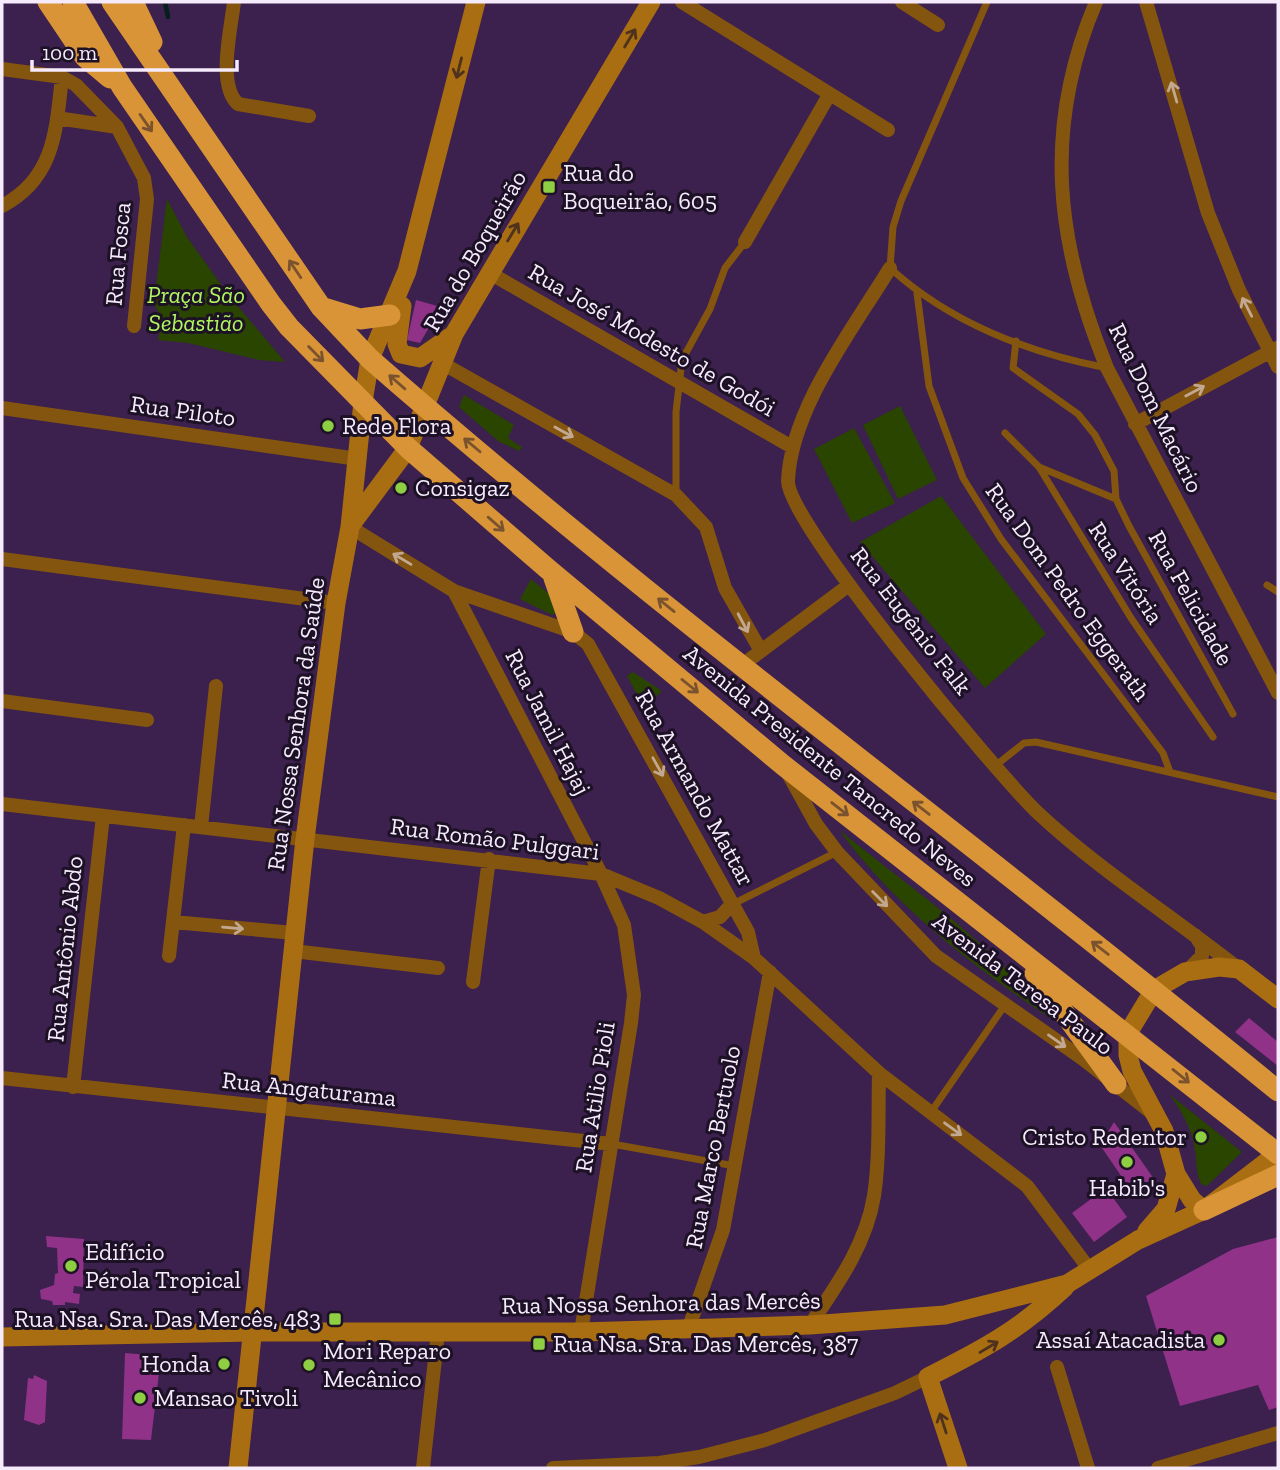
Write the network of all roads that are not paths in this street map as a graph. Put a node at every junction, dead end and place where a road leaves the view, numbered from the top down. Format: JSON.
{"nodes":[{"id":1,"x":48,"y":2,"type":"edge"},
{"id":2,"x":72,"y":2,"type":"edge"},
{"id":3,"x":112,"y":2,"type":"edge"},
{"id":4,"x":133,"y":2,"type":"edge"},
{"id":5,"x":234,"y":2,"type":"edge"},
{"id":6,"x":476,"y":2,"type":"edge"},
{"id":7,"x":651,"y":2,"type":"edge"},
{"id":8,"x":682,"y":2,"type":"edge"},
{"id":9,"x":902,"y":2,"type":"edge"},
{"id":10,"x":987,"y":2,"type":"edge"},
{"id":11,"x":1096,"y":2,"type":"edge"},
{"id":12,"x":1146,"y":2,"type":"edge"},
{"id":13,"x":938,"y":25,"type":"dead end"},
{"id":14,"x":2,"y":69,"type":"edge"},
{"id":15,"x":62,"y":76,"type":"junction"},
{"id":16,"x":170,"y":86,"type":"junction"},
{"id":17,"x":122,"y":87,"type":"junction"},
{"id":18,"x":829,"y":95,"type":"junction"},
{"id":19,"x":309,"y":116,"type":"dead end"},
{"id":20,"x":57,"y":118,"type":"junction"},
{"id":21,"x":117,"y":127,"type":"junction"},
{"id":22,"x":888,"y":130,"type":"dead end"},
{"id":23,"x":2,"y":206,"type":"edge"},
{"id":24,"x":745,"y":242,"type":"joint"},
{"id":25,"x":890,"y":268,"type":"junction"},
{"id":26,"x":407,"y":271,"type":"junction"},
{"id":27,"x":488,"y":272,"type":"junction"},
{"id":28,"x":917,"y":293,"type":"junction"},
{"id":29,"x":321,"y":307,"type":"junction"},
{"id":30,"x":390,"y":315,"type":"junction"},
{"id":31,"x":134,"y":326,"type":"dead end"},
{"id":32,"x":454,"y":334,"type":"junction"},
{"id":33,"x":1016,"y":341,"type":"junction"},
{"id":34,"x":1274,"y":350,"type":"edge"},
{"id":35,"x":370,"y":359,"type":"junction"},
{"id":36,"x":440,"y":362,"type":"junction"},
{"id":37,"x":1278,"y":367,"type":"edge"},
{"id":38,"x":1107,"y":368,"type":"junction"},
{"id":39,"x":678,"y":381,"type":"junction"},
{"id":40,"x":363,"y":402,"type":"junction"},
{"id":41,"x":424,"y":406,"type":"junction"},
{"id":42,"x":2,"y":408,"type":"edge"},
{"id":43,"x":1135,"y":424,"type":"junction"},
{"id":44,"x":1005,"y":433,"type":"dead end"},
{"id":45,"x":792,"y":447,"type":"junction"},
{"id":46,"x":408,"y":448,"type":"junction"},
{"id":47,"x":358,"y":459,"type":"junction"},
{"id":48,"x":1039,"y":467,"type":"junction"},
{"id":49,"x":676,"y":495,"type":"junction"},
{"id":50,"x":1116,"y":499,"type":"junction"},
{"id":51,"x":349,"y":527,"type":"junction"},
{"id":52,"x":2,"y":559,"type":"edge"},
{"id":53,"x":549,"y":570,"type":"junction"},
{"id":54,"x":849,"y":584,"type":"junction"},
{"id":55,"x":1267,"y":585,"type":"dead end"},
{"id":56,"x":454,"y":591,"type":"junction"},
{"id":57,"x":1278,"y":592,"type":"edge"},
{"id":58,"x":336,"y":603,"type":"junction"},
{"id":59,"x":581,"y":638,"type":"junction"},
{"id":60,"x":761,"y":651,"type":"junction"},
{"id":61,"x":741,"y":666,"type":"junction"},
{"id":62,"x":216,"y":686,"type":"dead end"},
{"id":63,"x":1278,"y":693,"type":"edge"},
{"id":64,"x":2,"y":701,"type":"edge"},
{"id":65,"x":1233,"y":714,"type":"dead end"},
{"id":66,"x":147,"y":720,"type":"dead end"},
{"id":67,"x":1213,"y":737,"type":"dead end"},
{"id":68,"x":783,"y":765,"type":"junction"},
{"id":69,"x":994,"y":766,"type":"junction"},
{"id":70,"x":1170,"y":772,"type":"junction"},
{"id":71,"x":1278,"y":797,"type":"edge"},
{"id":72,"x":2,"y":804,"type":"edge"},
{"id":73,"x":103,"y":816,"type":"junction"},
{"id":74,"x":184,"y":825,"type":"junction"},
{"id":75,"x":201,"y":827,"type":"junction"},
{"id":76,"x":305,"y":839,"type":"junction"},
{"id":77,"x":838,"y":852,"type":"junction"},
{"id":78,"x":489,"y":859,"type":"junction"},
{"id":79,"x":601,"y":874,"type":"junction"},
{"id":80,"x":732,"y":904,"type":"junction"},
{"id":81,"x":173,"y":922,"type":"junction"},
{"id":82,"x":703,"y":922,"type":"junction"},
{"id":83,"x":1194,"y":934,"type":"junction"},
{"id":84,"x":293,"y":942,"type":"junction"},
{"id":85,"x":1019,"y":951,"type":"junction"},
{"id":86,"x":169,"y":956,"type":"dead end"},
{"id":87,"x":754,"y":958,"type":"junction"},
{"id":88,"x":438,"y":968,"type":"dead end"},
{"id":89,"x":1239,"y":969,"type":"junction"},
{"id":90,"x":770,"y":972,"type":"junction"},
{"id":91,"x":1185,"y":972,"type":"junction"},
{"id":92,"x":473,"y":982,"type":"dead end"},
{"id":93,"x":1154,"y":990,"type":"junction"},
{"id":94,"x":1278,"y":999,"type":"edge"},
{"id":95,"x":1005,"y":1005,"type":"junction"},
{"id":96,"x":1128,"y":1033,"type":"junction"},
{"id":97,"x":879,"y":1073,"type":"junction"},
{"id":98,"x":2,"y":1078,"type":"edge"},
{"id":99,"x":1116,"y":1084,"type":"junction"},
{"id":100,"x":73,"y":1087,"type":"junction"},
{"id":101,"x":1278,"y":1091,"type":"edge"},
{"id":102,"x":275,"y":1108,"type":"junction"},
{"id":103,"x":931,"y":1112,"type":"junction"},
{"id":104,"x":1156,"y":1116,"type":"junction"},
{"id":105,"x":611,"y":1144,"type":"junction"},
{"id":106,"x":1278,"y":1154,"type":"edge"},
{"id":107,"x":735,"y":1166,"type":"junction"},
{"id":108,"x":1176,"y":1174,"type":"junction"},
{"id":109,"x":1278,"y":1175,"type":"edge"},
{"id":110,"x":1205,"y":1210,"type":"junction"},
{"id":111,"x":1138,"y":1240,"type":"junction"},
{"id":112,"x":1090,"y":1270,"type":"junction"},
{"id":113,"x":1067,"y":1284,"type":"junction"},
{"id":114,"x":810,"y":1325,"type":"junction"},
{"id":115,"x":689,"y":1327,"type":"junction"},
{"id":116,"x":254,"y":1332,"type":"junction"},
{"id":117,"x":438,"y":1332,"type":"junction"},
{"id":118,"x":581,"y":1332,"type":"junction"},
{"id":119,"x":2,"y":1337,"type":"edge"},
{"id":120,"x":1057,"y":1367,"type":"dead end"},
{"id":121,"x":928,"y":1377,"type":"junction"},
{"id":122,"x":1278,"y":1433,"type":"edge"},
{"id":123,"x":622,"y":1466,"type":"edge"},
{"id":124,"x":238,"y":1468,"type":"edge"},
{"id":125,"x":423,"y":1468,"type":"edge"},
{"id":126,"x":553,"y":1468,"type":"edge"},
{"id":127,"x":958,"y":1468,"type":"edge"},
{"id":128,"x":1088,"y":1468,"type":"edge"},
{"id":129,"x":1158,"y":1468,"type":"edge"}],
"edges":[{"from":1,"to":17,"type":"highway"},
{"from":2,"to":17,"type":"highway"},
{"from":3,"to":16,"type":"highway"},
{"from":4,"to":16,"type":"highway"},
{"from":5,"to":19,"type":"street"},
{"from":6,"to":26,"type":"main road","name":"Rua Nossa Senhora da Saúde","one_way":true},
{"from":27,"to":7,"type":"main road","name":"Rua do Boqueirão","one_way":true},
{"from":8,"to":18,"type":"street"},
{"from":9,"to":13,"type":"street"},
{"from":10,"to":25,"type":"lane"},
{"from":11,"to":38,"type":"street","name":"Rua Dom Macário"},
{"from":34,"to":12,"type":"street","one_way":true},
{"from":14,"to":15,"type":"street"},
{"from":15,"to":20,"type":"street"},
{"from":15,"to":21,"type":"street","name":"Rua Fosca"},
{"from":29,"to":16,"type":"highway","name":"Avenida Presidente Tancredo Neves","one_way":true},
{"from":17,"to":40,"type":"highway","name":"Avenida Presidente Tancredo Neves","one_way":true},
{"from":18,"to":22,"type":"street"},
{"from":18,"to":24,"type":"street"},
{"from":20,"to":21,"type":"street"},
{"from":20,"to":23,"type":"street"},
{"from":21,"to":31,"type":"street","name":"Rua Fosca"},
{"from":24,"to":39,"type":"lane"},
{"from":25,"to":28,"type":"lane"},
{"from":25,"to":45,"type":"street","name":"Rua Eugênio Falk"},
{"from":26,"to":30,"type":"main road","name":"Rua Nossa Senhora da Saúde"},
{"from":26,"to":32,"type":"main road"},
{"from":27,"to":32,"type":"main road","name":"Rua do Boqueirão"},
{"from":27,"to":39,"type":"street","name":"Rua José Modesto de Godói"},
{"from":28,"to":33,"type":"lane"},
{"from":28,"to":70,"type":"lane","name":"Rua Dom Pedro Eggerath"},
{"from":29,"to":30,"type":"highway"},
{"from":29,"to":35,"type":"highway","name":"Avenida Presidente Tancredo Neves"},
{"from":30,"to":35,"type":"main road","name":"Rua Nossa Senhora da Saúde"},
{"from":32,"to":36,"type":"main road","name":"Rua do Boqueirão"},
{"from":33,"to":38,"type":"lane"},
{"from":33,"to":50,"type":"lane","name":"Rua Felicidade"},
{"from":34,"to":37,"type":"street"},
{"from":43,"to":34,"type":"street","one_way":true},
{"from":35,"to":40,"type":"main road","name":"Rua Nossa Senhora da Saúde"},
{"from":41,"to":35,"type":"highway","name":"Avenida Presidente Tancredo Neves","one_way":true},
{"from":36,"to":41,"type":"main road","name":"Rua do Boqueirão"},
{"from":36,"to":49,"type":"street","one_way":true},
{"from":38,"to":43,"type":"street","name":"Rua Dom Macário"},
{"from":39,"to":45,"type":"street","name":"Rua José Modesto de Godói"},
{"from":39,"to":49,"type":"lane"},
{"from":40,"to":46,"type":"highway","name":"Avenida Presidente Tancredo Neves"},
{"from":40,"to":47,"type":"main road","name":"Rua Nossa Senhora da Saúde"},
{"from":41,"to":46,"type":"main road","name":"Rua do Boqueirão"},
{"from":61,"to":41,"type":"highway","name":"Avenida Presidente Tancredo Neves","one_way":true},
{"from":42,"to":47,"type":"street","name":"Rua Piloto"},
{"from":43,"to":63,"type":"street","name":"Rua Dom Macário"},
{"from":44,"to":48,"type":"lane","name":"Rua Vitória"},
{"from":45,"to":54,"type":"street","name":"Rua Eugênio Falk"},
{"from":46,"to":51,"type":"main road","name":"Rua do Boqueirão"},
{"from":46,"to":53,"type":"highway","name":"Avenida Presidente Tancredo Neves","one_way":true},
{"from":47,"to":51,"type":"main road","name":"Rua Nossa Senhora da Saúde"},
{"from":48,"to":50,"type":"lane"},
{"from":48,"to":67,"type":"lane","name":"Rua Vitória"},
{"from":49,"to":60,"type":"street","one_way":true},
{"from":50,"to":65,"type":"lane","name":"Rua Felicidade"},
{"from":56,"to":51,"type":"street","one_way":true},
{"from":51,"to":58,"type":"main road","name":"Rua Nossa Senhora da Saúde"},
{"from":52,"to":58,"type":"street"},
{"from":53,"to":59,"type":"highway"},
{"from":53,"to":68,"type":"highway","name":"Avenida Presidente Tancredo Neves","one_way":true},
{"from":54,"to":60,"type":"street"},
{"from":54,"to":69,"type":"street","name":"Rua Eugênio Falk"},
{"from":55,"to":57,"type":"lane"},
{"from":56,"to":59,"type":"street"},
{"from":56,"to":79,"type":"street","name":"Rua Jamil Hajaj"},
{"from":58,"to":76,"type":"main road","name":"Rua Nossa Senhora da Saúde"},
{"from":59,"to":80,"type":"street","name":"Rua Armando Mattar","one_way":true},
{"from":60,"to":61,"type":"street"},
{"from":93,"to":61,"type":"highway","name":"Avenida Presidente Tancredo Neves","one_way":true},
{"from":62,"to":75,"type":"street"},
{"from":64,"to":66,"type":"street"},
{"from":68,"to":77,"type":"street","name":"Avenida Teresa Paulo"},
{"from":68,"to":85,"type":"highway","name":"Avenida Presidente Tancredo Neves","one_way":true},
{"from":69,"to":70,"type":"lane"},
{"from":69,"to":83,"type":"street","name":"Rua Eugênio Falk"},
{"from":70,"to":71,"type":"lane"},
{"from":72,"to":73,"type":"street","name":"Rua Romão Pulggari"},
{"from":73,"to":74,"type":"street","name":"Rua Romão Pulggari"},
{"from":73,"to":100,"type":"street","name":"Rua Antônio Abdo"},
{"from":74,"to":75,"type":"street","name":"Rua Romão Pulggari"},
{"from":74,"to":81,"type":"street"},
{"from":75,"to":76,"type":"street","name":"Rua Romão Pulggari"},
{"from":76,"to":78,"type":"street","name":"Rua Romão Pulggari"},
{"from":76,"to":84,"type":"main road","name":"Rua Nossa Senhora da Saúde"},
{"from":77,"to":80,"type":"lane"},
{"from":77,"to":95,"type":"street","name":"Avenida Teresa Paulo","one_way":true},
{"from":78,"to":79,"type":"street","name":"Rua Romão Pulggari"},
{"from":78,"to":92,"type":"street"},
{"from":79,"to":82,"type":"street","name":"Rua Romão Pulggari"},
{"from":79,"to":105,"type":"street","name":"Rua Atilio Pioli"},
{"from":80,"to":82,"type":"street"},
{"from":80,"to":87,"type":"street","name":"Rua Armando Mattar"},
{"from":81,"to":84,"type":"street","one_way":true},
{"from":81,"to":86,"type":"street"},
{"from":82,"to":87,"type":"street","name":"Rua Romão Pulggari"},
{"from":83,"to":89,"type":"street","name":"Rua Eugênio Falk"},
{"from":83,"to":91,"type":"street"},
{"from":84,"to":88,"type":"street"},
{"from":84,"to":102,"type":"main road","name":"Rua Nossa Senhora da Saúde"},
{"from":85,"to":96,"type":"highway","name":"Avenida Presidente Tancredo Neves"},
{"from":85,"to":99,"type":"highway"},
{"from":87,"to":90,"type":"street","name":"Rua Romão Pulggari"},
{"from":89,"to":91,"type":"main road"},
{"from":89,"to":94,"type":"main road","name":"Rua Eugênio Falk"},
{"from":90,"to":97,"type":"street","name":"Rua Romão Pulggari"},
{"from":90,"to":107,"type":"street","name":"Rua Marco Bertuolo"},
{"from":91,"to":93,"type":"main road"},
{"from":93,"to":96,"type":"main road"},
{"from":93,"to":101,"type":"highway","name":"Avenida Presidente Tancredo Neves"},
{"from":95,"to":99,"type":"street","name":"Avenida Teresa Paulo","one_way":true},
{"from":95,"to":103,"type":"lane"},
{"from":96,"to":104,"type":"main road"},
{"from":96,"to":106,"type":"highway","name":"Avenida Presidente Tancredo Neves","one_way":true},
{"from":97,"to":103,"type":"street","name":"Rua Romão Pulggari"},
{"from":97,"to":114,"type":"street"},
{"from":98,"to":100,"type":"street","name":"Rua Angaturama"},
{"from":99,"to":104,"type":"street","name":"Avenida Teresa Paulo"},
{"from":100,"to":102,"type":"street","name":"Rua Angaturama"},
{"from":102,"to":105,"type":"street","name":"Rua Angaturama"},
{"from":102,"to":116,"type":"main road","name":"Rua Nossa Senhora da Saúde"},
{"from":103,"to":112,"type":"street","name":"Rua Romão Pulggari","one_way":true},
{"from":104,"to":108,"type":"main road","name":"Avenida Teresa Paulo"},
{"from":105,"to":107,"type":"lane"},
{"from":105,"to":118,"type":"street","name":"Rua Atilio Pioli"},
{"from":106,"to":110,"type":"main road","name":"Rua Nossa Senhora das Mercês"},
{"from":107,"to":115,"type":"street","name":"Rua Marco Bertuolo"},
{"from":108,"to":110,"type":"main road","name":"Avenida Teresa Paulo"},
{"from":108,"to":111,"type":"main road","name":"Avenida Teresa Paulo"},
{"from":109,"to":110,"type":"highway"},
{"from":110,"to":111,"type":"main road","name":"Rua Nossa Senhora das Mercês"},
{"from":111,"to":112,"type":"main road","name":"Rua Nossa Senhora das Mercês"},
{"from":112,"to":113,"type":"main road","name":"Rua Nossa Senhora das Mercês"},
{"from":113,"to":114,"type":"main road","name":"Rua Nossa Senhora das Mercês"},
{"from":121,"to":113,"type":"main road","one_way":true},
{"from":114,"to":115,"type":"main road","name":"Rua Nossa Senhora das Mercês"},
{"from":115,"to":118,"type":"main road","name":"Rua Nossa Senhora das Mercês"},
{"from":116,"to":117,"type":"main road","name":"Rua Nossa Senhora das Mercês"},
{"from":116,"to":119,"type":"main road","name":"Rua Nossa Senhora das Mercês"},
{"from":116,"to":124,"type":"main road","name":"Rua Nossa Senhora da Saúde"},
{"from":117,"to":118,"type":"main road","name":"Rua Nossa Senhora das Mercês"},
{"from":117,"to":125,"type":"street"},
{"from":120,"to":128,"type":"street"},
{"from":121,"to":123,"type":"street"},
{"from":127,"to":121,"type":"main road","one_way":true},
{"from":122,"to":129,"type":"street"},
{"from":123,"to":126,"type":"street"}]}
